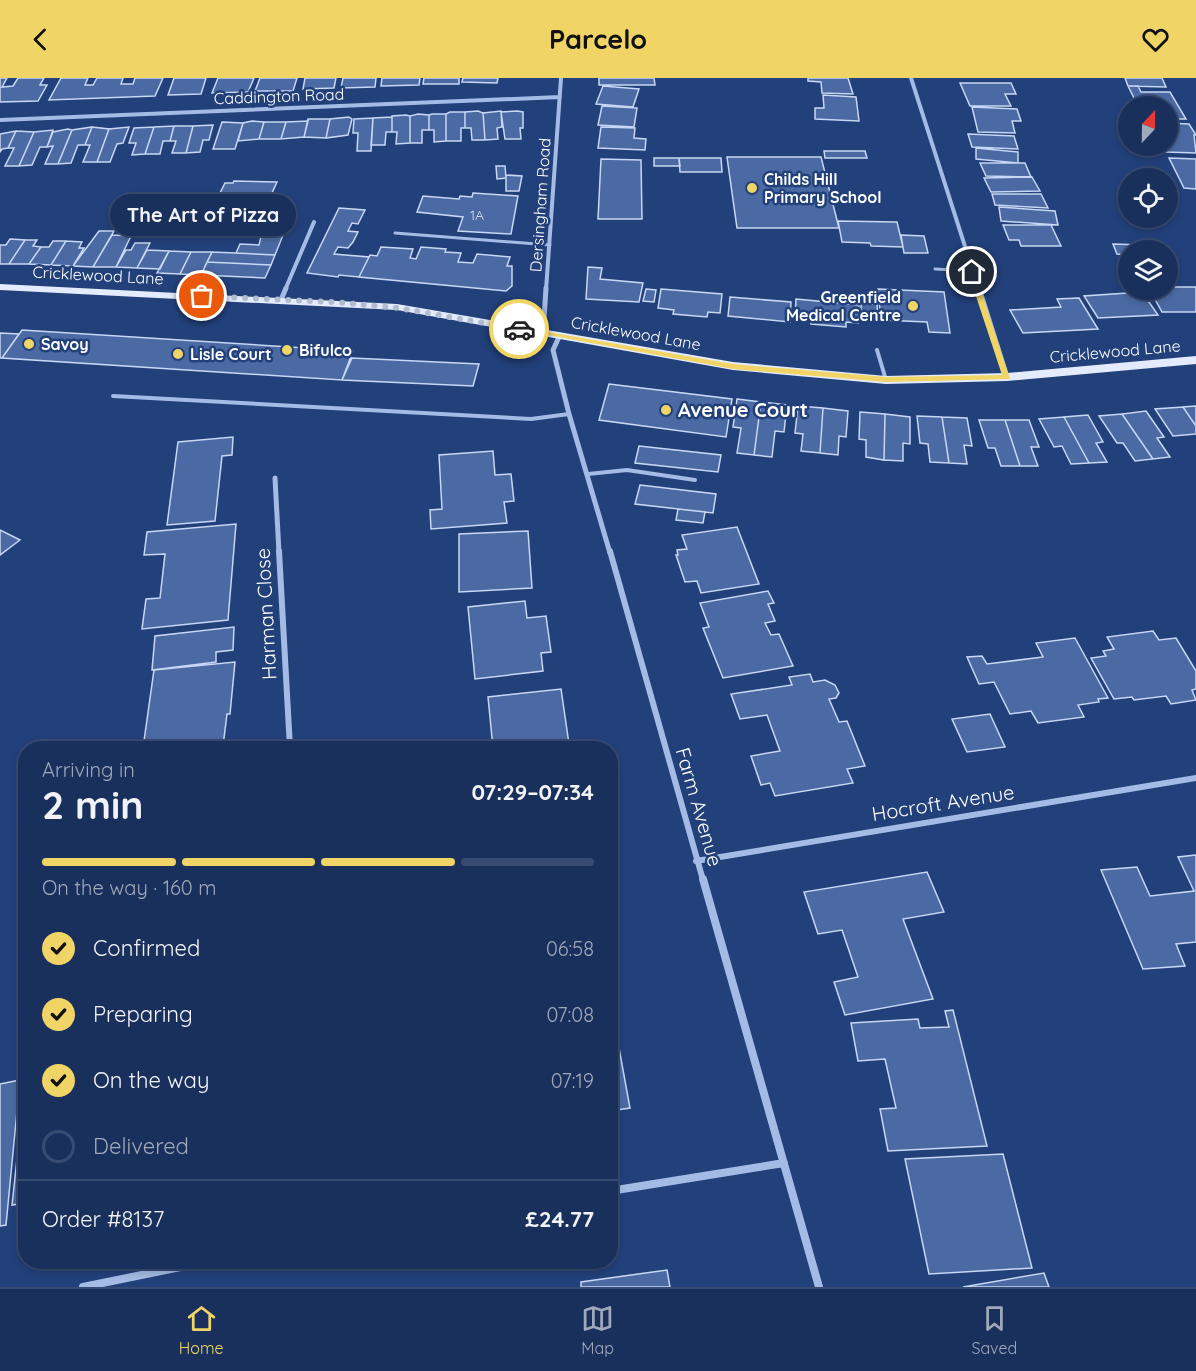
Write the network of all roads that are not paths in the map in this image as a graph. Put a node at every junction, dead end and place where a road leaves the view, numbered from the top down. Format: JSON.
{"nodes":[{"id":1,"x":561,"y":78,"type":"edge"},
{"id":2,"x":911,"y":78,"type":"edge"},
{"id":3,"x":560,"y":97,"type":"junction"},
{"id":4,"x":0,"y":120,"type":"edge"},
{"id":5,"x":314,"y":222,"type":"dead end"},
{"id":6,"x":395,"y":233,"type":"dead end"},
{"id":7,"x":549,"y":245,"type":"junction"},
{"id":8,"x":935,"y":269,"type":"dead end"},
{"id":9,"x":972,"y":272,"type":"junction"},
{"id":10,"x":0,"y":287,"type":"edge"},
{"id":11,"x":281,"y":300,"type":"junction"},
{"id":12,"x":539,"y":333,"type":"junction"},
{"id":13,"x":559,"y":337,"type":"junction"},
{"id":14,"x":877,"y":350,"type":"dead end"},
{"id":15,"x":1196,"y":360,"type":"edge"},
{"id":16,"x":1007,"y":377,"type":"junction"},
{"id":17,"x":886,"y":380,"type":"junction"},
{"id":18,"x":112,"y":396,"type":"dead end"},
{"id":19,"x":569,"y":414,"type":"junction"},
{"id":20,"x":588,"y":474,"type":"junction"},
{"id":21,"x":275,"y":478,"type":"dead end"},
{"id":22,"x":695,"y":480,"type":"dead end"},
{"id":23,"x":290,"y":741,"type":"edge"},
{"id":24,"x":1196,"y":778,"type":"edge"},
{"id":25,"x":696,"y":861,"type":"junction"},
{"id":26,"x":784,"y":1163,"type":"junction"},
{"id":27,"x":618,"y":1190,"type":"edge"},
{"id":28,"x":171,"y":1269,"type":"edge"},
{"id":29,"x":83,"y":1287,"type":"edge"},
{"id":30,"x":819,"y":1287,"type":"edge"}],
"edges":[{"from":1,"to":3,"type":"street","name":"Dersingham Road"},
{"from":2,"to":9,"type":"street"},
{"from":3,"to":4,"type":"street","name":"Caddington Road"},
{"from":3,"to":7,"type":"street","name":"Dersingham Road"},
{"from":5,"to":11,"type":"street"},
{"from":6,"to":7,"type":"lane"},
{"from":7,"to":12,"type":"street","name":"Dersingham Road"},
{"from":8,"to":9,"type":"lane"},
{"from":9,"to":16,"type":"street"},
{"from":10,"to":11,"type":"main road","name":"Cricklewood Lane"},
{"from":11,"to":12,"type":"main road","name":"Cricklewood Lane"},
{"from":12,"to":13,"type":"main road","name":"Cricklewood Lane"},
{"from":13,"to":17,"type":"main road","name":"Cricklewood Lane"},
{"from":13,"to":19,"type":"street","name":"Farm Avenue"},
{"from":14,"to":17,"type":"lane"},
{"from":15,"to":16,"type":"main road","name":"Cricklewood Lane"},
{"from":16,"to":17,"type":"main road","name":"Cricklewood Lane"},
{"from":18,"to":19,"type":"lane"},
{"from":19,"to":20,"type":"street","name":"Farm Avenue"},
{"from":20,"to":22,"type":"lane"},
{"from":20,"to":25,"type":"street","name":"Farm Avenue"},
{"from":21,"to":23,"type":"street","name":"Harman Close"},
{"from":24,"to":25,"type":"street","name":"Hocroft Avenue"},
{"from":25,"to":26,"type":"street","name":"Farm Avenue"},
{"from":26,"to":27,"type":"street"},
{"from":26,"to":30,"type":"street","name":"Farm Avenue"},
{"from":28,"to":29,"type":"street"}]}
